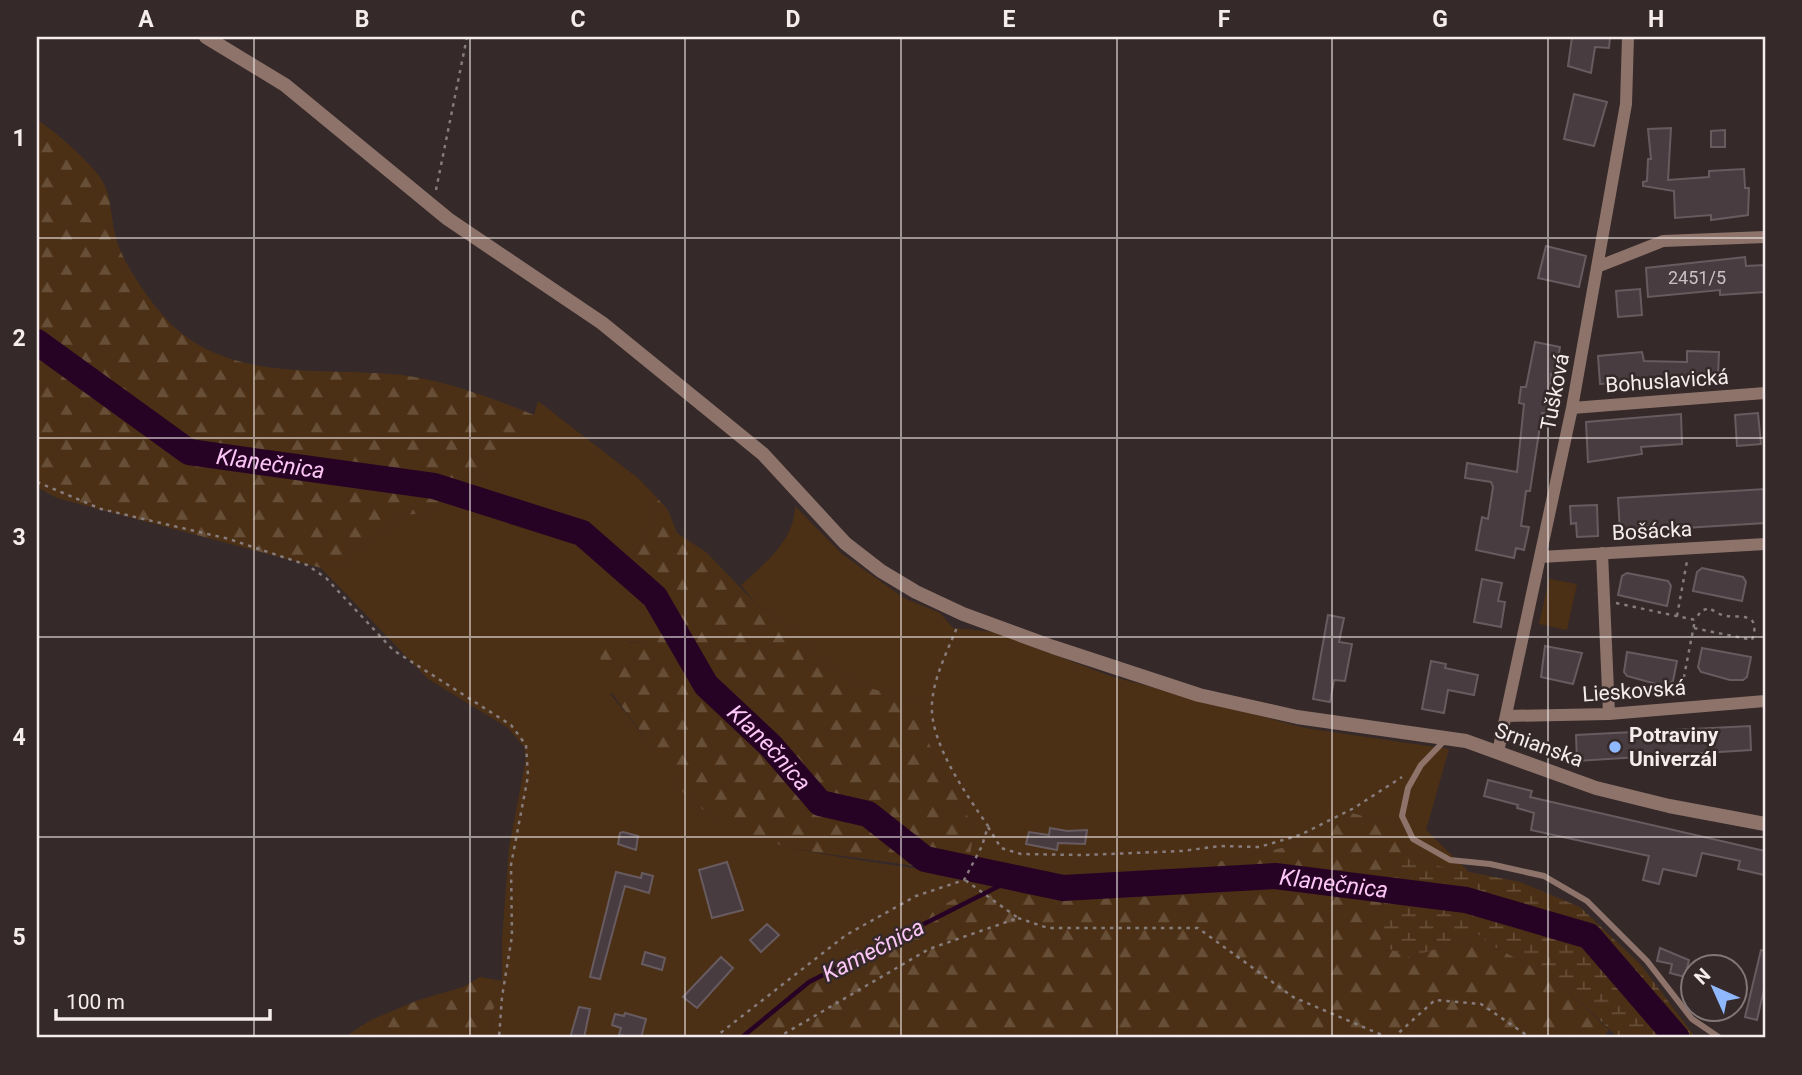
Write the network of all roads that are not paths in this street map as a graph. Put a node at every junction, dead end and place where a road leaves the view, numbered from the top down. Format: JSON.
{"nodes":[{"id":1,"x":206,"y":37,"type":"edge"},
{"id":2,"x":1628,"y":37,"type":"edge"},
{"id":3,"x":1765,"y":237,"type":"edge"},
{"id":4,"x":1597,"y":267,"type":"junction"},
{"id":5,"x":1765,"y":393,"type":"edge"},
{"id":6,"x":1572,"y":408,"type":"junction"},
{"id":7,"x":1765,"y":544,"type":"edge"},
{"id":8,"x":1602,"y":554,"type":"junction"},
{"id":9,"x":1541,"y":557,"type":"junction"},
{"id":10,"x":1765,"y":701,"type":"edge"},
{"id":11,"x":1609,"y":714,"type":"junction"},
{"id":12,"x":1506,"y":716,"type":"junction"},
{"id":13,"x":1447,"y":737,"type":"junction"},
{"id":14,"x":1498,"y":751,"type":"junction"},
{"id":15,"x":1765,"y":824,"type":"edge"},
{"id":16,"x":1720,"y":1038,"type":"edge"}],
"edges":[{"from":1,"to":13,"type":"street","name":"Srnianska"},
{"from":2,"to":4,"type":"street","name":"Tušková"},
{"from":3,"to":4,"type":"street"},
{"from":4,"to":6,"type":"street","name":"Tušková"},
{"from":5,"to":6,"type":"street","name":"Bohuslavická"},
{"from":6,"to":9,"type":"street","name":"Tušková"},
{"from":7,"to":8,"type":"street","name":"Bošácka"},
{"from":8,"to":9,"type":"street","name":"Bošácka"},
{"from":8,"to":11,"type":"street"},
{"from":9,"to":12,"type":"street","name":"Tušková"},
{"from":10,"to":11,"type":"street","name":"Lieskovská"},
{"from":11,"to":12,"type":"street","name":"Lieskovská"},
{"from":12,"to":14,"type":"street","name":"Tušková"},
{"from":13,"to":14,"type":"street","name":"Srnianska"},
{"from":13,"to":16,"type":"lane"},
{"from":14,"to":15,"type":"street","name":"Srnianska"}]}
